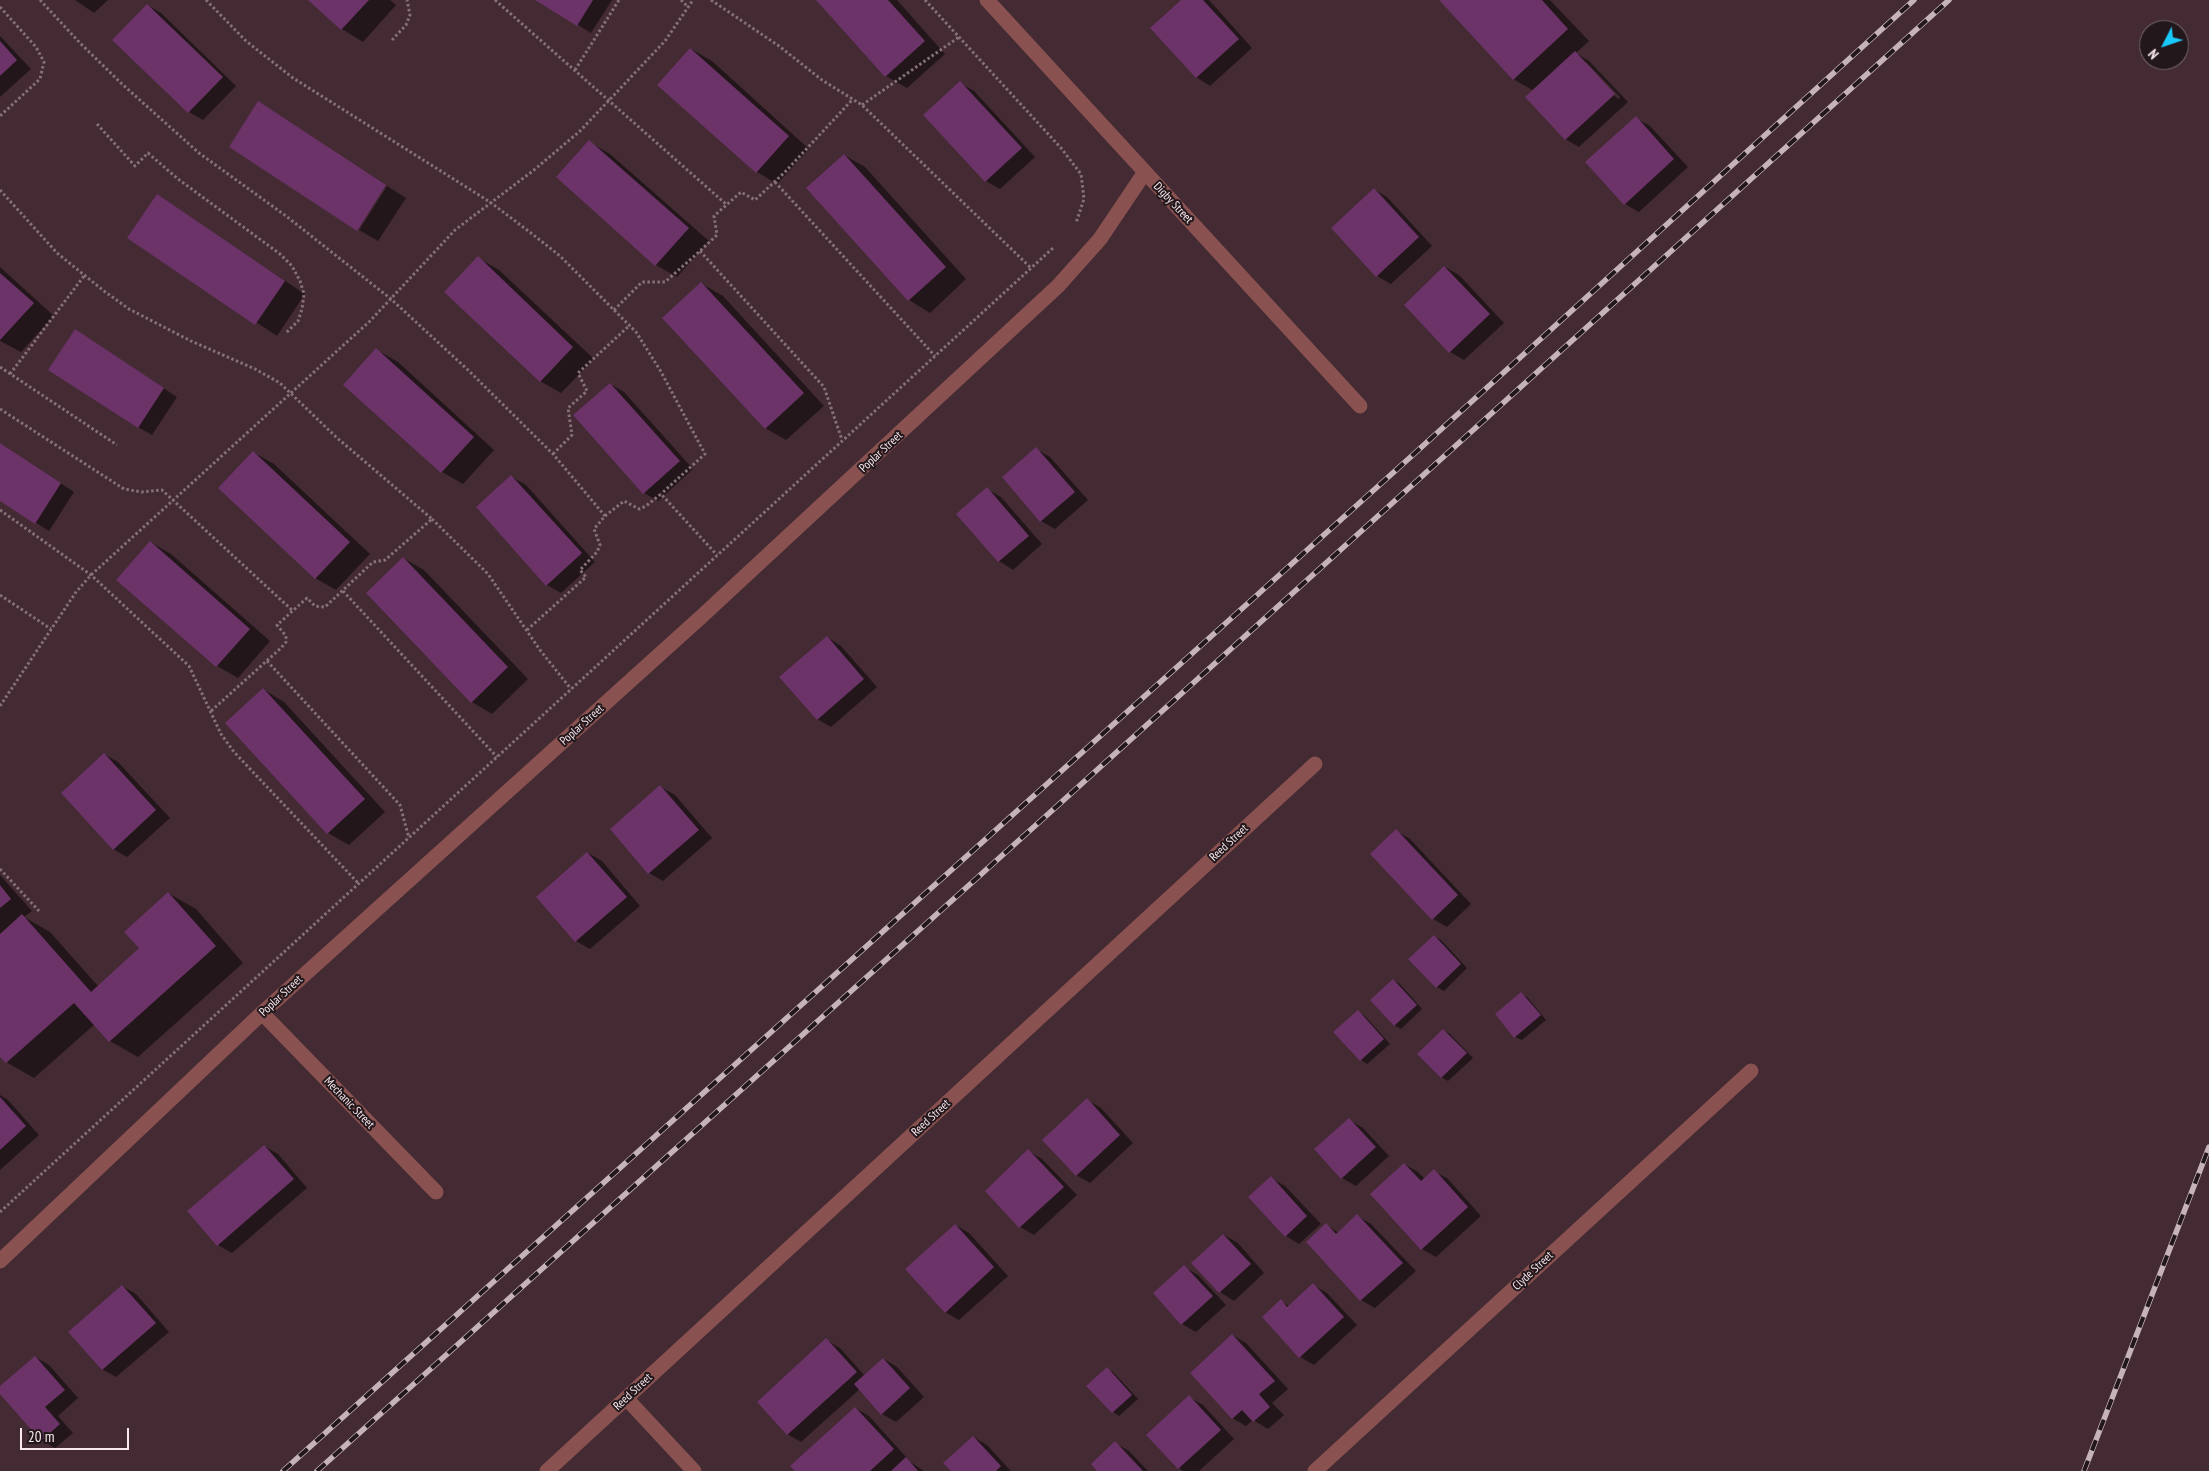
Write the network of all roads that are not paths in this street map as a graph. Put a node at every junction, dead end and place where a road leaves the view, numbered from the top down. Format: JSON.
{"nodes":[{"id":1,"x":987,"y":0,"type":"edge"},
{"id":2,"x":1145,"y":172,"type":"junction"},
{"id":3,"x":1360,"y":406,"type":"dead end"},
{"id":4,"x":1315,"y":764,"type":"dead end"},
{"id":5,"x":262,"y":1013,"type":"junction"},
{"id":6,"x":1751,"y":1071,"type":"dead end"},
{"id":7,"x":436,"y":1192,"type":"dead end"},
{"id":8,"x":0,"y":1261,"type":"edge"},
{"id":9,"x":626,"y":1398,"type":"junction"},
{"id":10,"x":548,"y":1471,"type":"edge"},
{"id":11,"x":694,"y":1471,"type":"edge"},
{"id":12,"x":1316,"y":1471,"type":"edge"}],
"edges":[{"from":1,"to":2,"type":"street","name":"Digby Street"},
{"from":2,"to":3,"type":"street","name":"Digby Street"},
{"from":2,"to":5,"type":"street","name":"Poplar Street"},
{"from":4,"to":9,"type":"street","name":"Reed Street"},
{"from":5,"to":7,"type":"street","name":"Mechanic Street"},
{"from":5,"to":8,"type":"street","name":"Poplar Street"},
{"from":6,"to":12,"type":"street","name":"Clyde Street"},
{"from":9,"to":10,"type":"street","name":"Reed Street"},
{"from":9,"to":11,"type":"street"}]}
